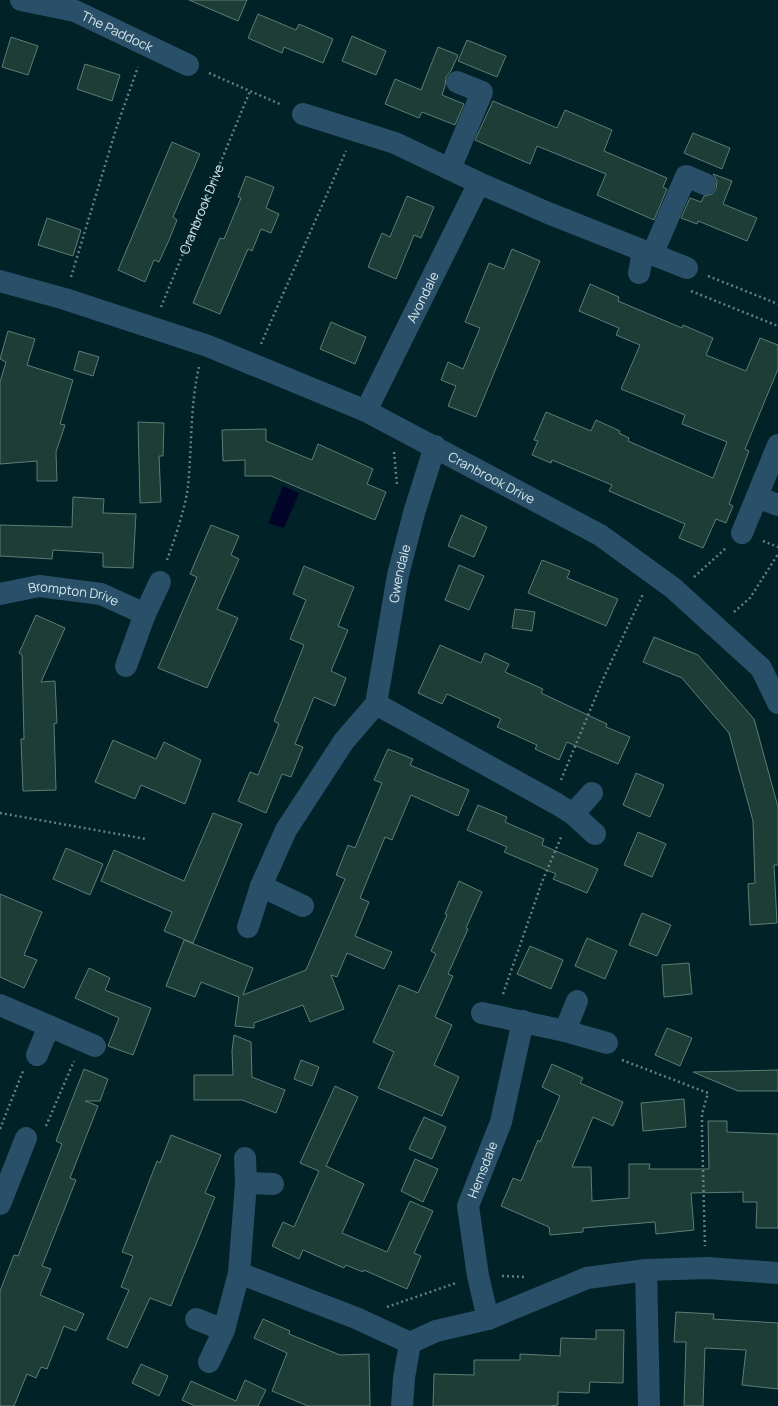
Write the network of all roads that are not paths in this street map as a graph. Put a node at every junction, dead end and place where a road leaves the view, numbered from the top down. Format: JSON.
{"nodes":[{"id":1,"x":21,"y":0,"type":"edge"},
{"id":2,"x":188,"y":65,"type":"road end"},
{"id":3,"x":457,"y":82,"type":"dead end"},
{"id":4,"x":303,"y":114,"type":"road end"},
{"id":5,"x":450,"y":169,"type":"junction"},
{"id":6,"x":479,"y":183,"type":"junction"},
{"id":7,"x":705,"y":184,"type":"dead end"},
{"id":8,"x":648,"y":253,"type":"junction"},
{"id":9,"x":687,"y":268,"type":"road end"},
{"id":10,"x":639,"y":273,"type":"dead end"},
{"id":11,"x":0,"y":281,"type":"edge"},
{"id":12,"x":366,"y":411,"type":"junction"},
{"id":13,"x":778,"y":445,"type":"edge"},
{"id":14,"x":435,"y":446,"type":"junction"},
{"id":15,"x":757,"y":497,"type":"junction"},
{"id":16,"x":778,"y":506,"type":"edge"},
{"id":17,"x":742,"y":533,"type":"road end"},
{"id":18,"x":160,"y":582,"type":"road end"},
{"id":19,"x":0,"y":594,"type":"edge"},
{"id":20,"x":145,"y":614,"type":"junction"},
{"id":21,"x":126,"y":666,"type":"dead end"},
{"id":22,"x":778,"y":703,"type":"edge"},
{"id":23,"x":376,"y":704,"type":"junction"},
{"id":24,"x":592,"y":793,"type":"dead end"},
{"id":25,"x":565,"y":809,"type":"junction"},
{"id":26,"x":596,"y":834,"type":"dead end"},
{"id":27,"x":261,"y":886,"type":"junction"},
{"id":28,"x":303,"y":906,"type":"dead end"},
{"id":29,"x":248,"y":927,"type":"dead end"},
{"id":30,"x":577,"y":1001,"type":"dead end"},
{"id":31,"x":0,"y":1005,"type":"edge"},
{"id":32,"x":489,"y":1014,"type":"road end"},
{"id":33,"x":523,"y":1021,"type":"junction"},
{"id":34,"x":49,"y":1026,"type":"junction"},
{"id":35,"x":565,"y":1031,"type":"junction"},
{"id":36,"x":606,"y":1042,"type":"road end"},
{"id":37,"x":89,"y":1043,"type":"road end"},
{"id":38,"x":37,"y":1055,"type":"road end"},
{"id":39,"x":26,"y":1138,"type":"road end"},
{"id":40,"x":245,"y":1158,"type":"dead end"},
{"id":41,"x":5,"y":1174,"type":"edge"},
{"id":42,"x":246,"y":1183,"type":"junction"},
{"id":43,"x":273,"y":1184,"type":"dead end"},
{"id":44,"x":0,"y":1204,"type":"edge"},
{"id":45,"x":646,"y":1270,"type":"junction"},
{"id":46,"x":239,"y":1273,"type":"junction"},
{"id":47,"x":778,"y":1273,"type":"edge"},
{"id":48,"x":196,"y":1319,"type":"dead end"},
{"id":49,"x":488,"y":1319,"type":"junction"},
{"id":50,"x":224,"y":1330,"type":"junction"},
{"id":51,"x":410,"y":1343,"type":"junction"},
{"id":52,"x":208,"y":1362,"type":"dead end"},
{"id":53,"x":402,"y":1406,"type":"edge"},
{"id":54,"x":649,"y":1406,"type":"edge"}],
"edges":[{"from":1,"to":2,"type":"street","name":"The Paddock"},
{"from":3,"to":5,"type":"street"},
{"from":4,"to":5,"type":"street"},
{"from":5,"to":6,"type":"street"},
{"from":6,"to":8,"type":"street"},
{"from":6,"to":12,"type":"street","name":"Avondale"},
{"from":7,"to":8,"type":"street"},
{"from":8,"to":9,"type":"street"},
{"from":8,"to":10,"type":"street"},
{"from":11,"to":12,"type":"street","name":"Cranbrook Drive"},
{"from":12,"to":14,"type":"street","name":"Cranbrook Drive"},
{"from":13,"to":15,"type":"street"},
{"from":14,"to":22,"type":"street","name":"Cranbrook Drive"},
{"from":14,"to":23,"type":"street","name":"Gwendale"},
{"from":15,"to":16,"type":"street"},
{"from":15,"to":17,"type":"street"},
{"from":18,"to":20,"type":"street"},
{"from":19,"to":20,"type":"street","name":"Brompton Drive"},
{"from":20,"to":21,"type":"street"},
{"from":23,"to":25,"type":"street"},
{"from":23,"to":27,"type":"street"},
{"from":24,"to":25,"type":"street"},
{"from":25,"to":26,"type":"street"},
{"from":27,"to":28,"type":"street"},
{"from":27,"to":29,"type":"street"},
{"from":30,"to":35,"type":"street"},
{"from":31,"to":34,"type":"street"},
{"from":32,"to":33,"type":"street"},
{"from":33,"to":35,"type":"street"},
{"from":33,"to":49,"type":"street","name":"Hemsdale"},
{"from":34,"to":37,"type":"street"},
{"from":34,"to":38,"type":"street"},
{"from":35,"to":36,"type":"street"},
{"from":39,"to":41,"type":"street"},
{"from":40,"to":42,"type":"street"},
{"from":41,"to":44,"type":"street"},
{"from":42,"to":43,"type":"street"},
{"from":42,"to":46,"type":"street"},
{"from":45,"to":47,"type":"street"},
{"from":45,"to":49,"type":"street"},
{"from":45,"to":54,"type":"street"},
{"from":46,"to":50,"type":"street"},
{"from":46,"to":51,"type":"street"},
{"from":48,"to":50,"type":"street"},
{"from":49,"to":51,"type":"street"},
{"from":50,"to":52,"type":"street"},
{"from":51,"to":53,"type":"street"}]}
